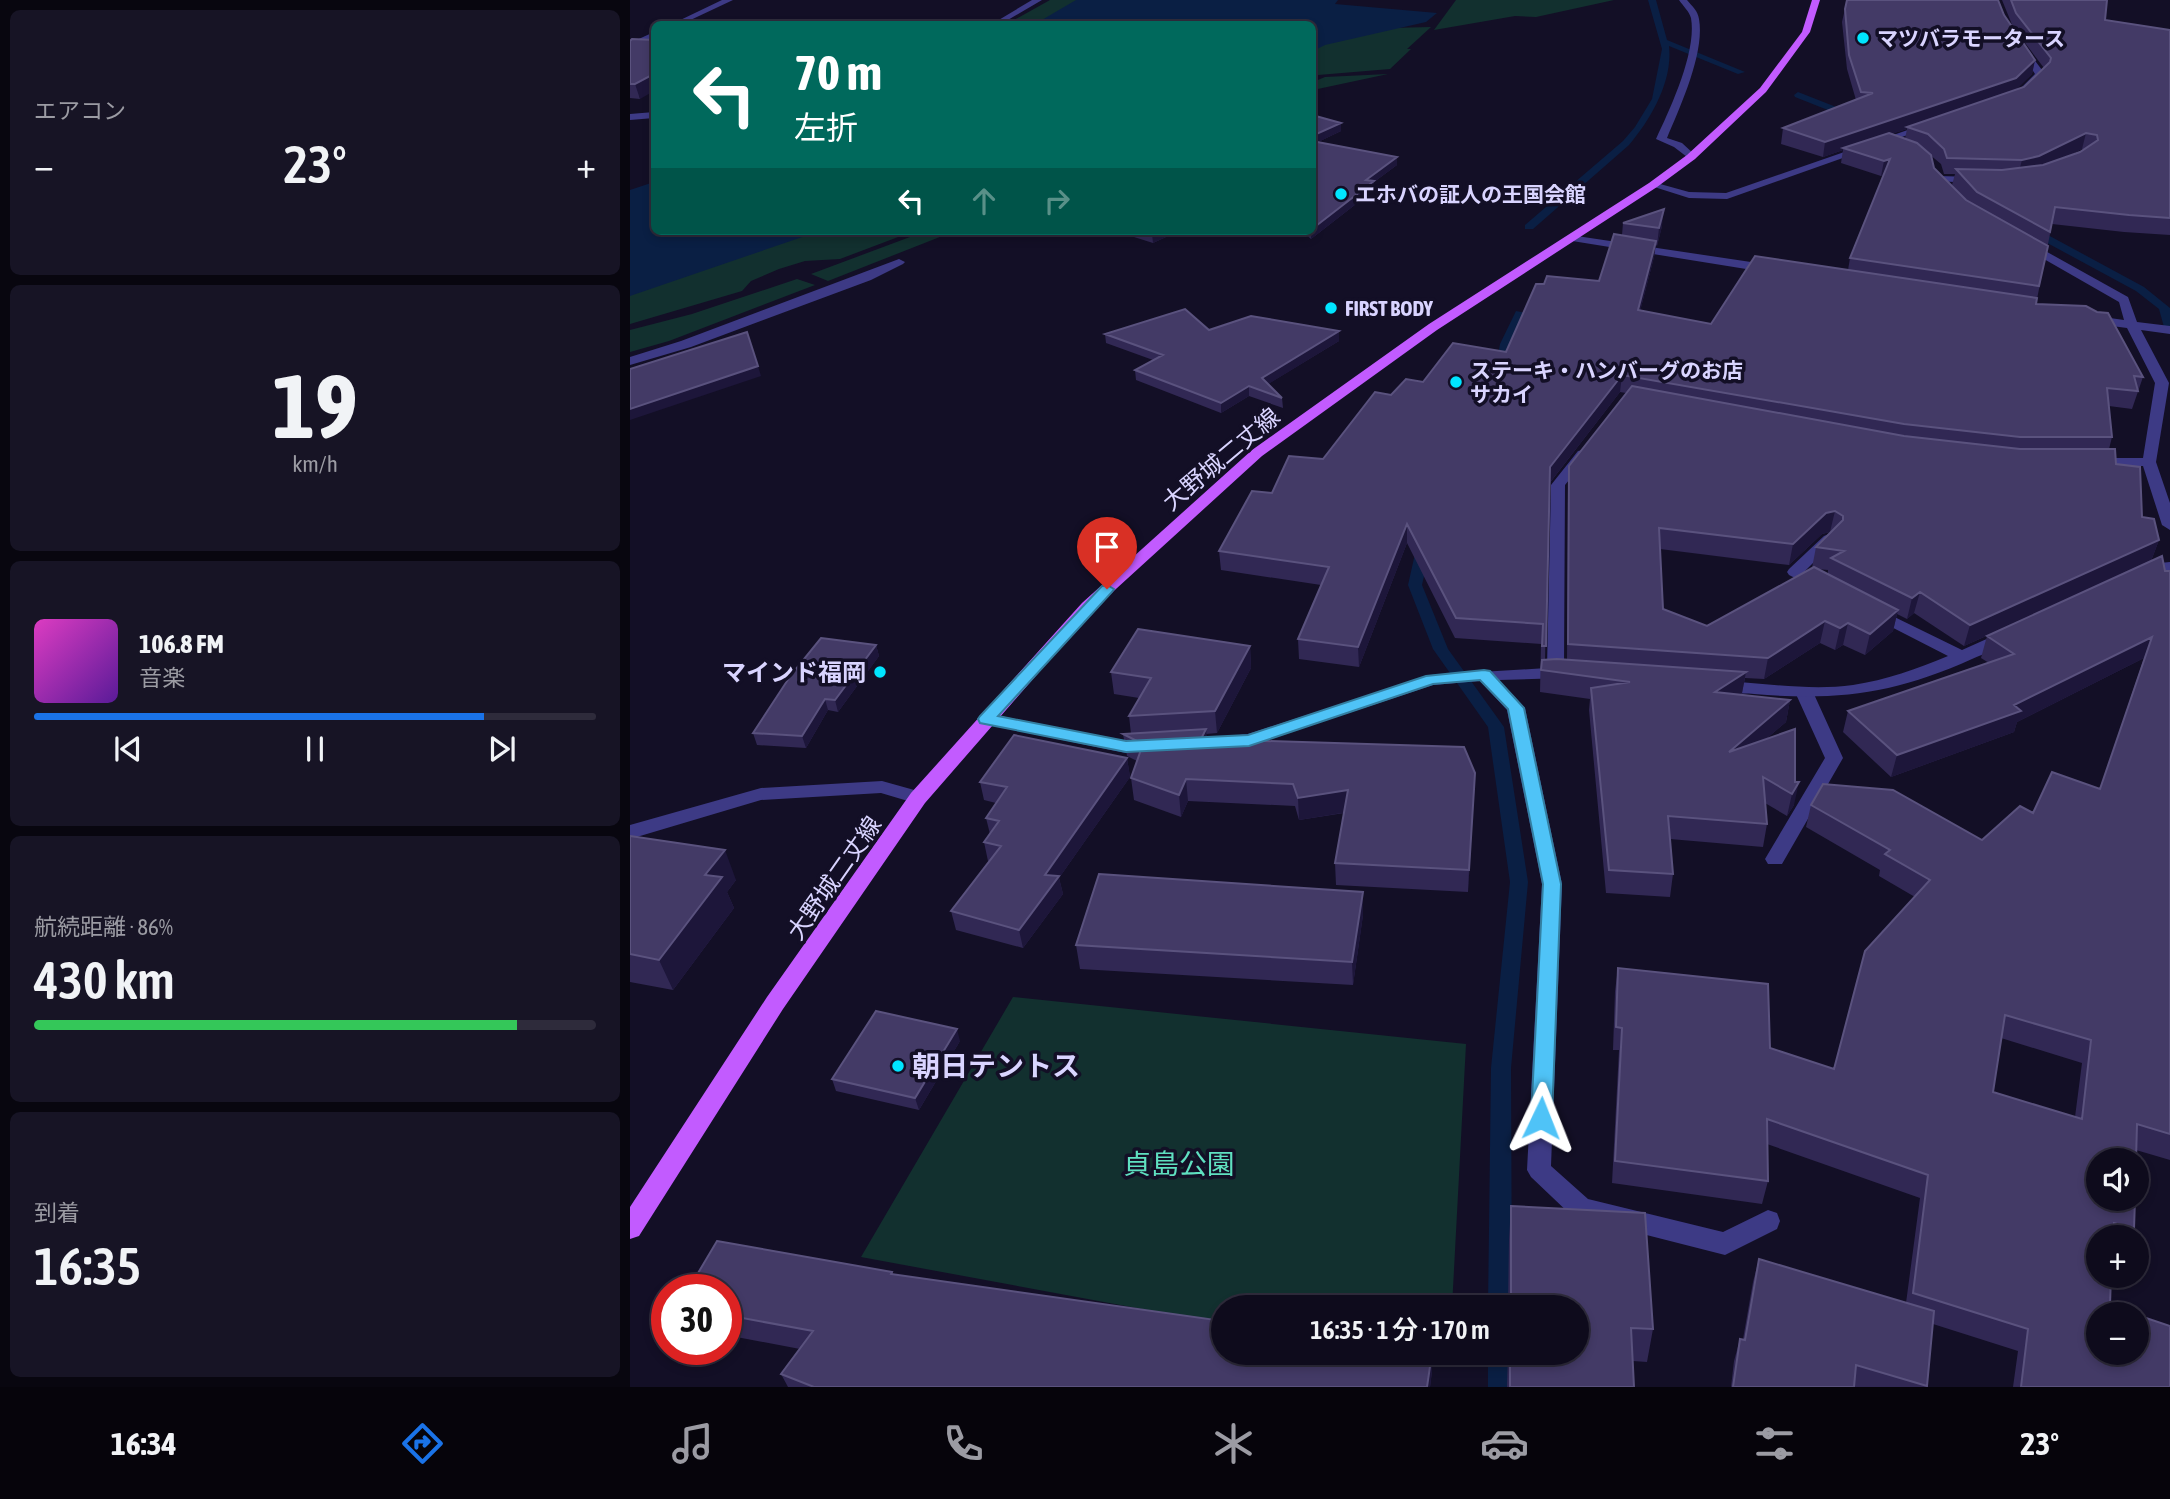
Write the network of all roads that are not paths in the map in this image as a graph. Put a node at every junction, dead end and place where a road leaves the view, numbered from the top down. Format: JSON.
{"nodes":[{"id":1,"x":729,"y":0,"type":"edge"},
{"id":2,"x":1038,"y":0,"type":"edge"},
{"id":3,"x":1683,"y":0,"type":"edge"},
{"id":4,"x":1816,"y":0,"type":"edge"},
{"id":5,"x":683,"y":21,"type":"edge"},
{"id":6,"x":1001,"y":21,"type":"edge"},
{"id":7,"x":651,"y":36,"type":"edge"},
{"id":8,"x":2014,"y":36,"type":"edge"},
{"id":9,"x":630,"y":46,"type":"edge"},
{"id":10,"x":2017,"y":96,"type":"edge"},
{"id":11,"x":651,"y":115,"type":"edge"},
{"id":12,"x":630,"y":117,"type":"edge"},
{"id":13,"x":1939,"y":122,"type":"edge"},
{"id":14,"x":1884,"y":141,"type":"junction"},
{"id":15,"x":1907,"y":149,"type":"edge"},
{"id":16,"x":1691,"y":157,"type":"junction"},
{"id":17,"x":1939,"y":178,"type":"edge"},
{"id":18,"x":1988,"y":180,"type":"edge"},
{"id":19,"x":1653,"y":185,"type":"junction"},
{"id":20,"x":1570,"y":238,"type":"junction"},
{"id":21,"x":2016,"y":239,"type":"edge"},
{"id":22,"x":899,"y":262,"type":"dead end"},
{"id":23,"x":1789,"y":272,"type":"edge"},
{"id":24,"x":2077,"y":317,"type":"edge"},
{"id":25,"x":2138,"y":326,"type":"junction"},
{"id":26,"x":2170,"y":330,"type":"edge"},
{"id":27,"x":630,"y":361,"type":"edge"},
{"id":28,"x":1592,"y":442,"type":"edge"},
{"id":29,"x":2082,"y":462,"type":"edge"},
{"id":30,"x":2149,"y":462,"type":"junction"},
{"id":31,"x":2170,"y":525,"type":"edge"},
{"id":32,"x":1829,"y":539,"type":"edge"},
{"id":33,"x":2170,"y":567,"type":"edge"},
{"id":34,"x":2120,"y":584,"type":"edge"},
{"id":35,"x":1831,"y":590,"type":"edge"},
{"id":36,"x":1855,"y":602,"type":"edge"},
{"id":37,"x":2023,"y":629,"type":"edge"},
{"id":38,"x":1962,"y":657,"type":"junction"},
{"id":39,"x":1555,"y":673,"type":"junction"},
{"id":40,"x":1484,"y":675,"type":"junction"},
{"id":41,"x":1583,"y":675,"type":"edge"},
{"id":42,"x":1707,"y":685,"type":"edge"},
{"id":43,"x":1804,"y":692,"type":"junction"},
{"id":44,"x":986,"y":719,"type":"junction"},
{"id":45,"x":1208,"y":743,"type":"edge"},
{"id":46,"x":1167,"y":744,"type":"edge"},
{"id":47,"x":918,"y":798,"type":"junction"},
{"id":48,"x":630,"y":832,"type":"edge"},
{"id":49,"x":1775,"y":859,"type":"dead end"},
{"id":50,"x":1768,"y":1221,"type":"dead end"},
{"id":51,"x":630,"y":1228,"type":"edge"}],
"edges":[{"from":1,"to":5,"type":"street"},
{"from":2,"to":6,"type":"street"},
{"from":3,"to":16,"type":"street"},
{"from":4,"to":16,"type":"main road","name":"大野城二丈線"},
{"from":7,"to":9,"type":"street"},
{"from":8,"to":10,"type":"street"},
{"from":11,"to":12,"type":"street"},
{"from":13,"to":14,"type":"street"},
{"from":14,"to":15,"type":"street"},
{"from":14,"to":19,"type":"street"},
{"from":16,"to":19,"type":"main road","name":"大野城二丈線"},
{"from":17,"to":18,"type":"street"},
{"from":19,"to":20,"type":"main road","name":"大野城二丈線"},
{"from":20,"to":23,"type":"street"},
{"from":20,"to":44,"type":"main road","name":"大野城二丈線"},
{"from":21,"to":25,"type":"street"},
{"from":22,"to":27,"type":"street"},
{"from":24,"to":25,"type":"street"},
{"from":25,"to":26,"type":"street"},
{"from":25,"to":30,"type":"street"},
{"from":28,"to":39,"type":"street"},
{"from":29,"to":30,"type":"street"},
{"from":30,"to":31,"type":"street"},
{"from":32,"to":35,"type":"street"},
{"from":33,"to":34,"type":"street"},
{"from":36,"to":38,"type":"street"},
{"from":37,"to":38,"type":"street"},
{"from":38,"to":43,"type":"street"},
{"from":39,"to":40,"type":"street"},
{"from":39,"to":41,"type":"street"},
{"from":40,"to":45,"type":"street"},
{"from":40,"to":50,"type":"street"},
{"from":42,"to":43,"type":"street"},
{"from":43,"to":49,"type":"street"},
{"from":44,"to":46,"type":"street"},
{"from":44,"to":47,"type":"main road","name":"大野城二丈線"},
{"from":47,"to":48,"type":"street"},
{"from":47,"to":51,"type":"main road","name":"大野城二丈線"}]}
